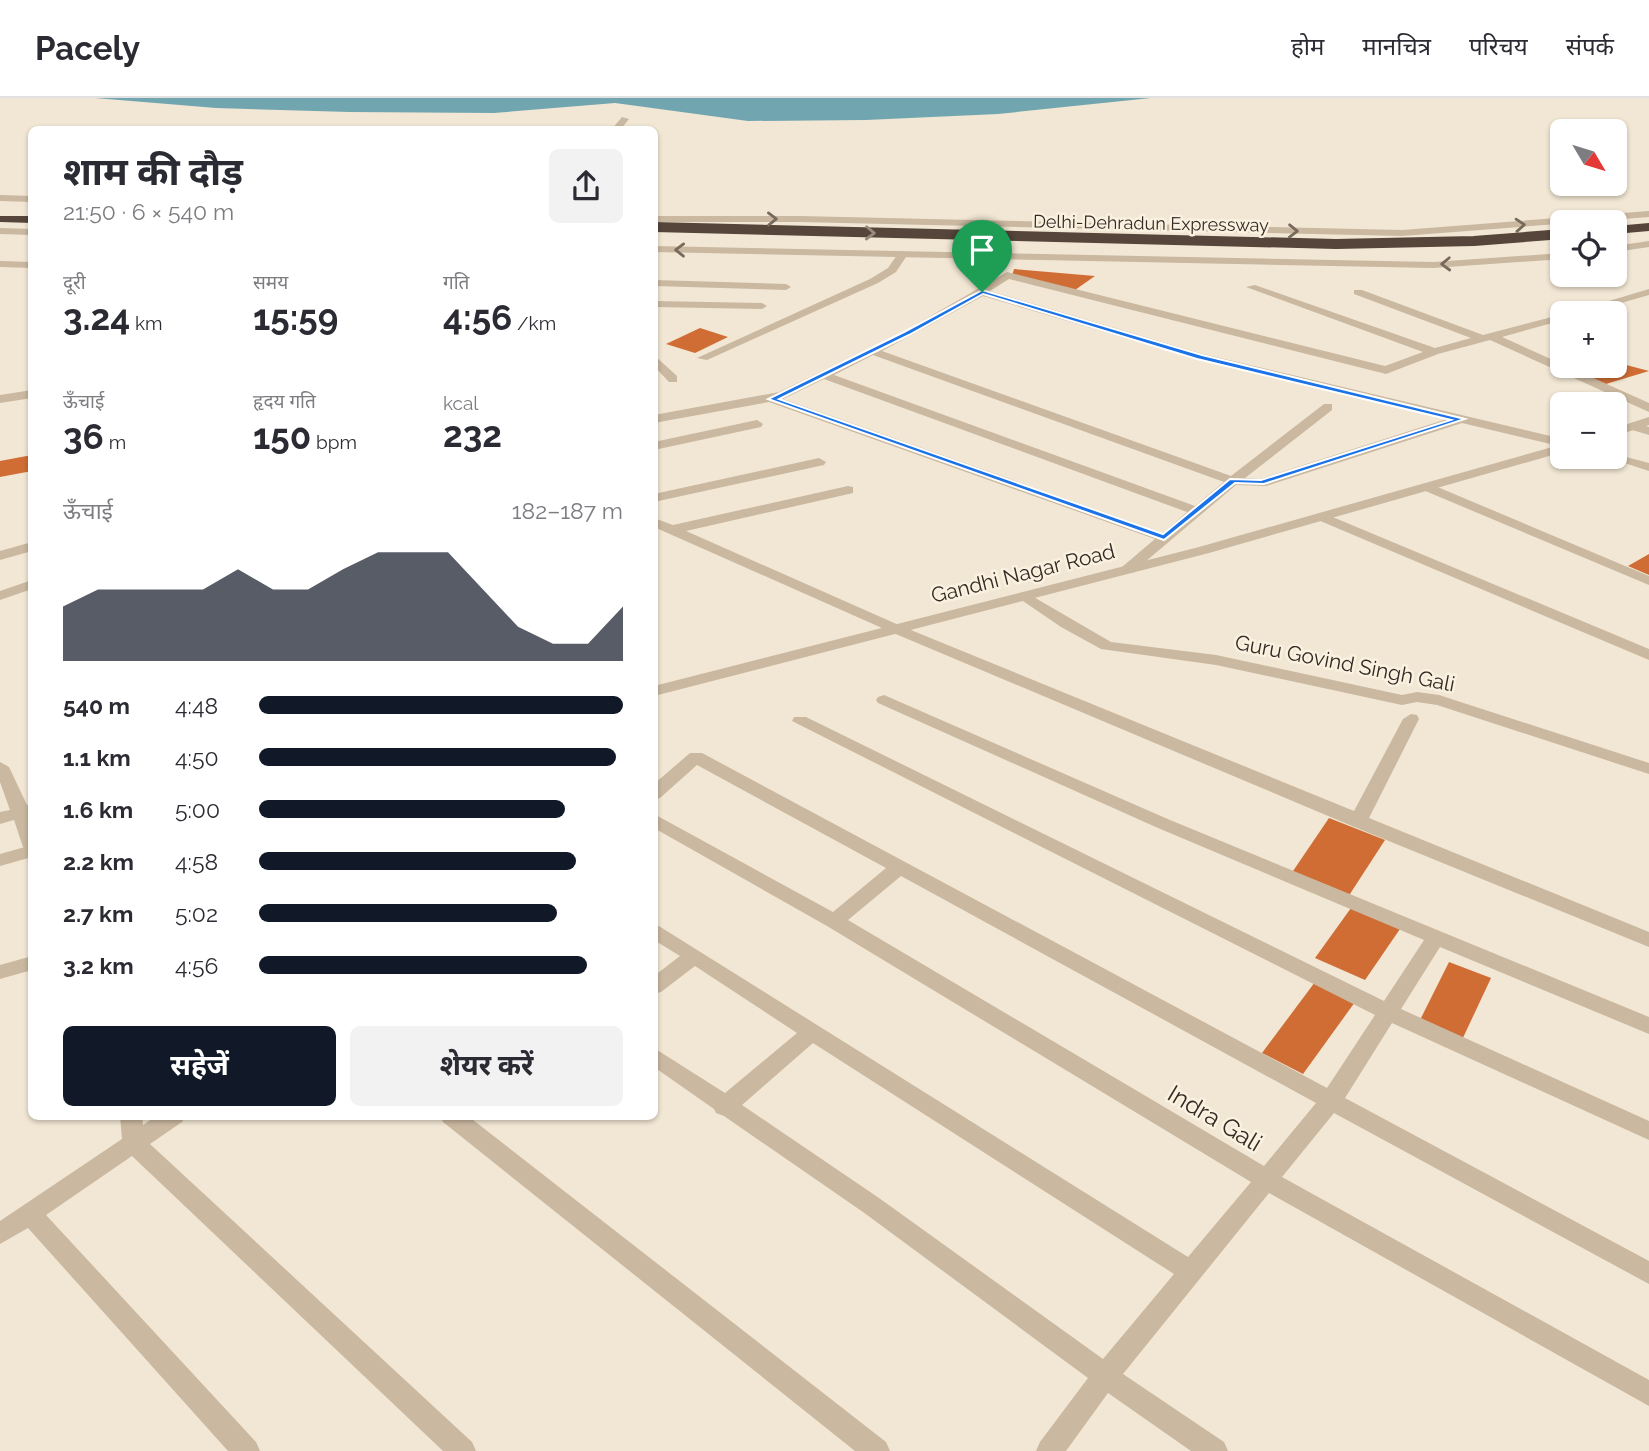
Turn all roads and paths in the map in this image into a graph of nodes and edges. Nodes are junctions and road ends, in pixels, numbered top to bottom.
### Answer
1 (625, 119) dead end
2 (619, 126) edge
3 (0, 198) edge
4 (28, 199) edge
5 (0, 208) edge
6 (28, 209) edge
7 (1649, 214) edge
8 (0, 219) edge
9 (658, 219) edge
10 (799, 219) junction
11 (28, 220) edge
12 (658, 227) edge
13 (1649, 227) edge
14 (1627, 229) edge
15 (0, 231) edge
16 (28, 232) edge
17 (1550, 235) edge
18 (658, 238) edge
19 (1649, 242) edge
20 (1627, 243) edge
21 (1627, 247) edge
22 (1550, 248) edge
23 (658, 249) edge
24 (789, 252) junction
25 (903, 254) junction
26 (1550, 257) edge
27 (0, 264) edge
28 (28, 265) edge
29 (658, 283) edge
30 (786, 287) dead end
31 (1251, 287) dead end
32 (982, 292) junction
33 (1358, 292) dead end
34 (1649, 292) edge
35 (1617, 301) edge
36 (658, 304) edge
37 (762, 306) dead end
38 (1550, 321) edge
39 (1488, 338) junction
40 (872, 351) junction
41 (1434, 352) junction
42 (704, 358) dead end
43 (658, 362) edge
44 (824, 375) junction
45 (673, 379) dead end
46 (28, 395) edge
47 (0, 399) edge
48 (772, 399) junction
49 (1328, 407) dead end
50 (1649, 408) edge
51 (658, 418) edge
52 (1461, 419) junction
53 (1649, 421) edge
54 (757, 424) dead end
55 (1633, 426) junction
56 (1627, 428) edge
57 (1649, 431) edge
58 (1550, 443) edge
59 (658, 445) edge
60 (1550, 450) edge
61 (1627, 461) edge
62 (819, 462) dead end
63 (1649, 467) edge
64 (1233, 481) junction
65 (1428, 487) junction
66 (848, 490) dead end
67 (658, 497) edge
68 (1196, 511) junction
69 (1323, 517) junction
70 (658, 525) edge
71 (672, 530) junction
72 (1164, 538) junction
73 (28, 547) edge
74 (0, 556) edge
75 (1127, 570) junction
76 (1649, 581) edge
77 (28, 586) edge
78 (0, 596) edge
79 (1025, 596) junction
80 (896, 629) junction
81 (1649, 655) edge
82 (658, 688) edge
83 (884, 700) dead end
84 (1411, 719) dead end
85 (800, 720) dead end
86 (0, 767) edge
87 (1649, 769) edge
88 (658, 790) edge
89 (26, 811) edge
90 (0, 818) edge
91 (658, 822) edge
92 (1358, 822) junction
93 (28, 850) edge
94 (0, 859) edge
95 (901, 866) junction
96 (834, 921) junction
97 (658, 933) edge
98 (1436, 937) junction
99 (1649, 940) edge
100 (694, 956) junction
101 (28, 964) edge
102 (0, 972) edge
103 (658, 984) edge
104 (1389, 1013) junction
105 (1649, 1026) edge
106 (812, 1032) junction
107 (658, 1059) edge
108 (1331, 1101) junction
109 (724, 1107) junction
110 (131, 1120) edge
111 (168, 1120) edge
112 (456, 1120) edge
113 (1649, 1130) edge
114 (134, 1144) junction
115 (1267, 1180) junction
116 (30, 1214) junction
117 (0, 1234) edge
118 (1191, 1271) junction
119 (1649, 1273) edge
120 (1105, 1376) junction
121 (1649, 1395) edge
122 (246, 1451) edge
123 (462, 1451) edge
124 (876, 1451) edge
125 (1050, 1451) edge
126 (1214, 1451) edge

1 - 2 street
3 - 4 street
5 - 6 highway
10 -> 7 street
8 - 11 highway
9 -> 10 street
10 - 24 street
12 -> 17 highway, Delhi-Dehradun Expressway, bridge
13 - 14 highway
15 - 16 street
18 - 22 highway, Delhi-Dehradun Expressway
19 - 20 highway
19 - 21 street
24 -> 23 street
24 - 25 street
26 -> 25 street
25 - 42 street
27 - 28 street
29 - 30 street
31 - 41 street
32 - 40 street
32 - 41 street
32 - 52 street
33 - 39 street
34 - 35 street
36 - 37 street
38 - 39 street
39 - 41 street
39 - 50 street
40 - 44 street
40 - 64 street
43 - 45 street
44 - 48 street
44 - 68 street
46 - 47 street
48 - 51 street
48 - 72 street
49 - 64 street
52 - 58 street
52 - 64 street
53 - 55 street
54 - 59 street
55 - 56 street
55 - 57 street
60 - 65 street, Gandhi Nagar Road
61 - 63 street
62 - 67 street
64 - 68 street
65 - 69 street, Gandhi Nagar Road
65 - 76 street
66 - 71 street
68 - 72 street
69 - 75 street, Gandhi Nagar Road
69 - 81 street
70 - 71 street
71 - 80 street
72 - 75 street
73 - 74 street
75 - 79 street, Gandhi Nagar Road
77 - 78 street
79 - 80 street, Gandhi Nagar Road
79 - 87 street, Guru Govind Singh Gali
80 - 82 street, Gandhi Nagar Road
80 - 92 street
83 - 98 street
84 - 92 street
85 - 104 street
86 - 89 street
88 - 95 street
89 - 90 street
91 - 96 street, Indra Gali
92 - 99 street
93 - 94 street
95 - 96 street
95 - 108 street
96 - 115 street, Indra Gali
97 - 100 street
98 - 104 street
98 - 105 street
100 - 103 street
100 - 106 street
101 - 102 street
104 - 108 street
104 - 113 street
106 - 109 street
106 - 118 street
107 - 109 street
108 - 115 street
108 - 119 street
109 - 120 street
110 - 114 street
111 - 114 street
112 - 124 street
114 - 116 street
114 - 123 street
115 - 118 street
115 - 121 street, Indra Gali
116 - 117 street
116 - 122 street
118 - 120 street
120 - 125 street
120 - 126 street

